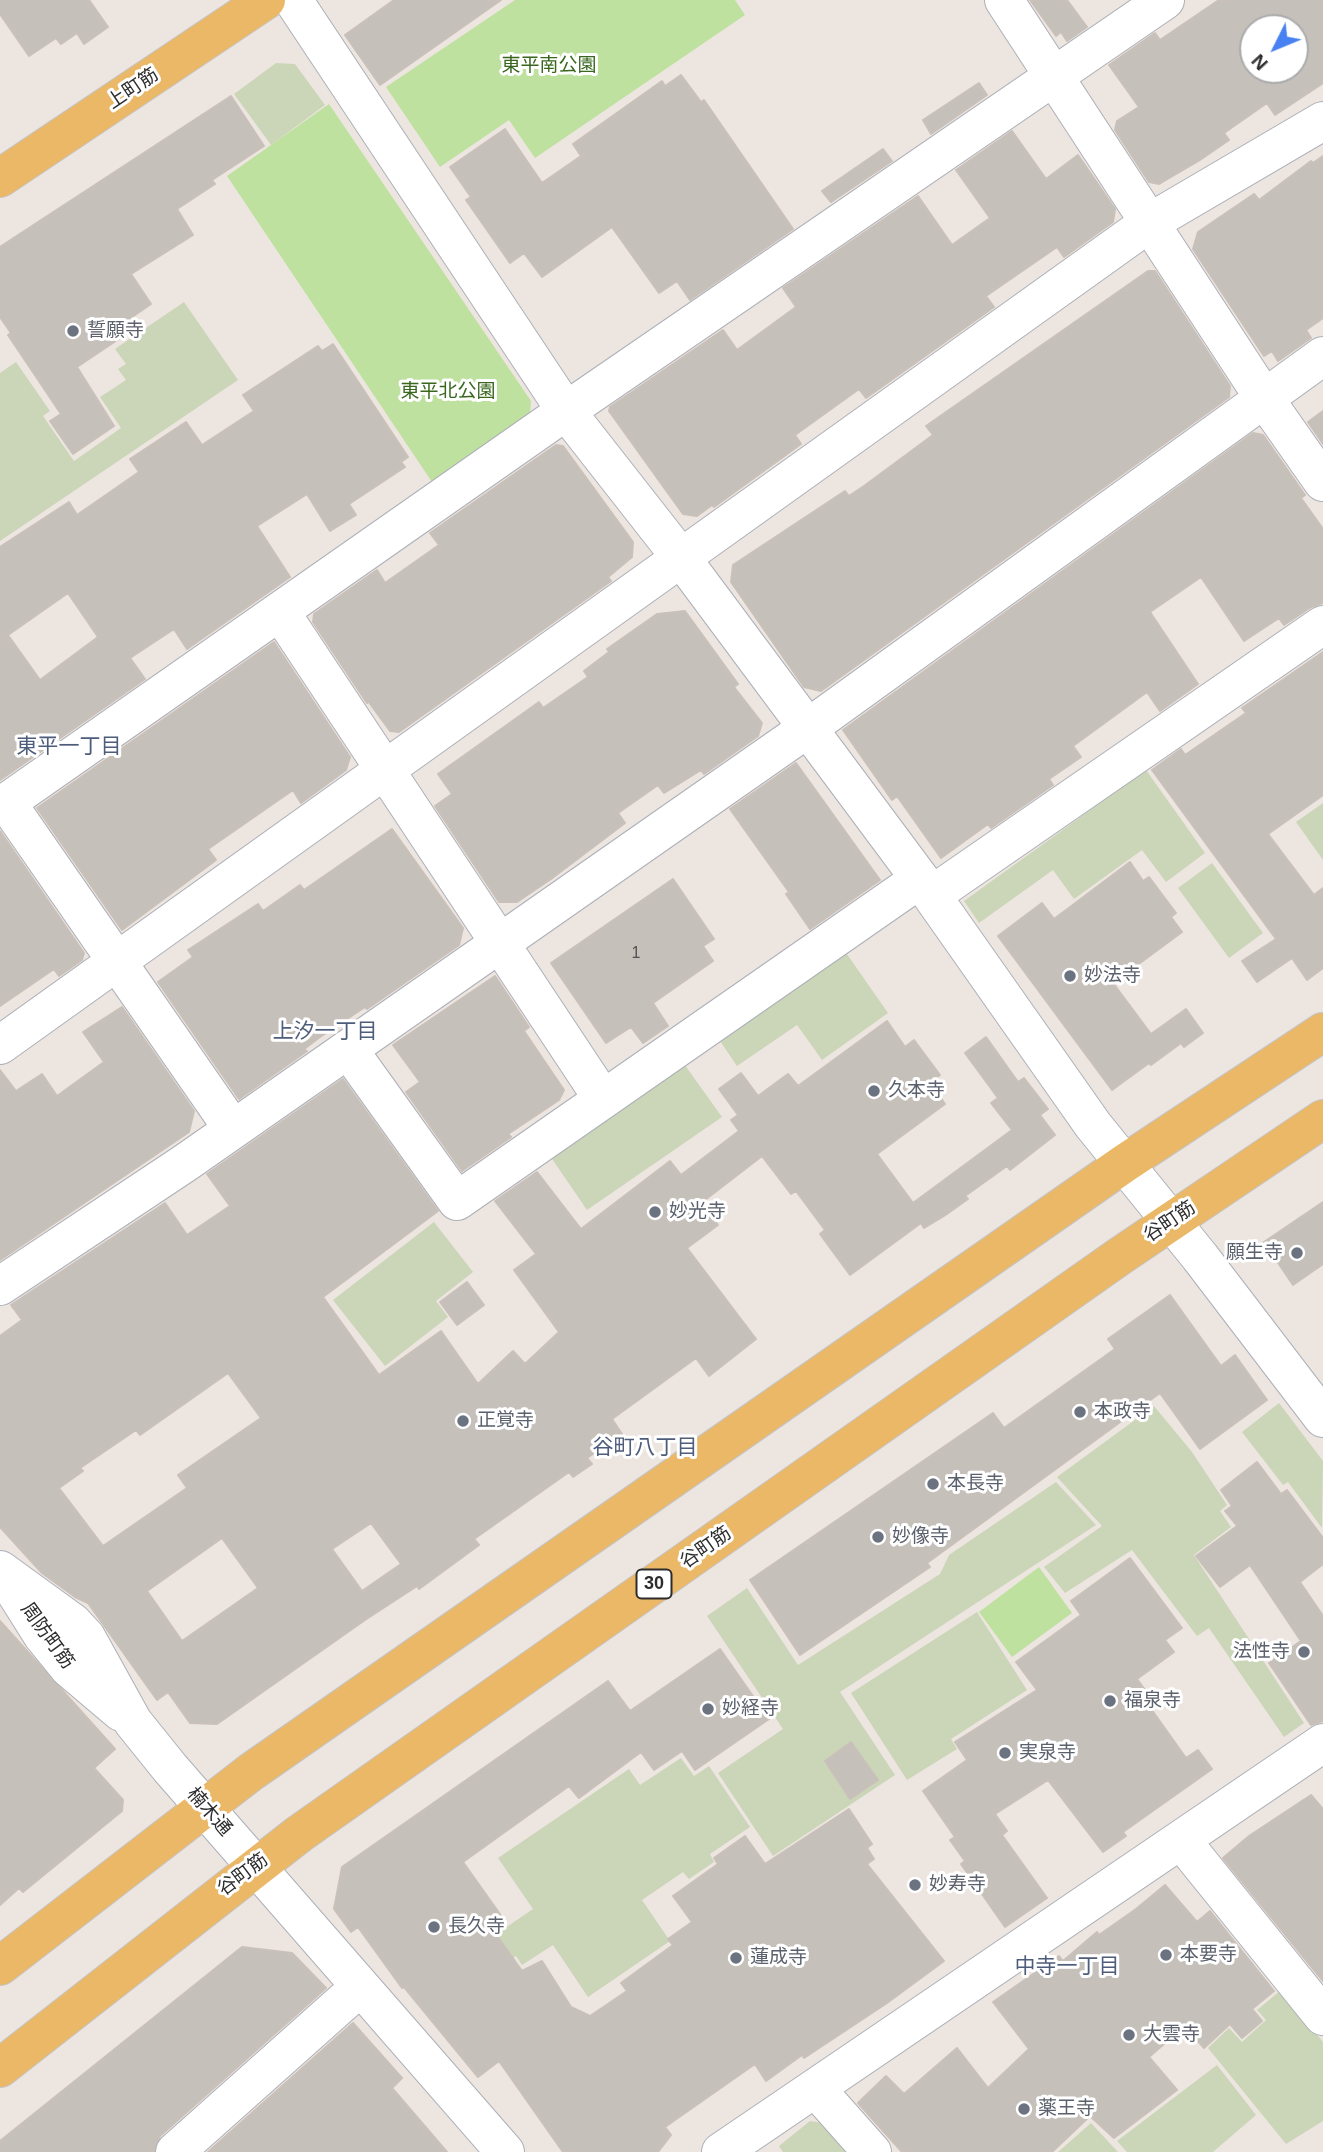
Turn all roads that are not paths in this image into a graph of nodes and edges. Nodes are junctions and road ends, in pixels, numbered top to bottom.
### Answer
1 (266, 0) edge
2 (293, 0) edge
3 (1004, 0) edge
4 (1166, 0) edge
5 (1053, 75) junction
6 (1323, 121) edge
7 (0, 178) edge
8 (1149, 222) junction
9 (1323, 356) edge
10 (1264, 398) junction
11 (566, 411) junction
12 (1323, 482) edge
13 (682, 559) junction
14 (281, 613) junction
15 (1323, 625) edge
16 (808, 728) junction
17 (384, 771) junction
18 (3, 805) edge
19 (926, 887) junction
20 (498, 944) junction
21 (116, 963) junction
22 (1323, 1032) edge
23 (0, 1045) edge
24 (348, 1049) junction
25 (603, 1099) junction
26 (1323, 1119) edge
27 (233, 1129) junction
28 (1125, 1163) junction
29 (1171, 1221) junction
30 (0, 1286) edge
31 (1323, 1418) edge
32 (0, 1570) edge
33 (1323, 1743) edge
34 (203, 1806) junction
35 (1181, 1840) junction
36 (256, 1865) junction
37 (0, 1966) edge
38 (360, 1987) junction
39 (1323, 2016) edge
40 (0, 2068) edge
41 (816, 2090) junction
42 (175, 2152) edge
43 (505, 2152) edge
44 (720, 2152) edge
45 (872, 2152) edge

1 - 7 main road, 上町筋
2 - 11 street
3 - 5 street
4 - 5 street
5 - 8 street
5 - 11 street
6 - 8 street
8 - 10 street
8 - 13 street
9 - 10 street
10 - 12 street
10 - 16 street
11 - 13 street
11 - 14 street
13 - 16 street
13 - 17 street
14 - 17 street
14 - 18 street
15 - 19 street
16 - 19 street
16 - 20 street
17 - 20 street
17 - 21 street
18 - 21 street
19 - 25 street
19 - 28 street
20 - 24 street
20 - 25 street
21 - 23 street
21 - 27 street
22 - 28 main road
24 - 25 street
24 - 27 street
26 - 29 main road, 谷町筋 / 30
27 - 30 street
28 - 29 street
28 - 34 main road
29 - 31 street
29 - 36 main road, 谷町筋 / 30
32 - 34 street, 楠木通
33 - 35 street
34 - 36 street, 楠木通
34 - 37 main road
35 - 39 street
35 - 41 street
36 - 38 street, 楠木通
36 - 40 main road, 谷町筋 / 30
38 - 42 street
38 - 43 street, 楠木通
41 - 44 street
41 - 45 street

